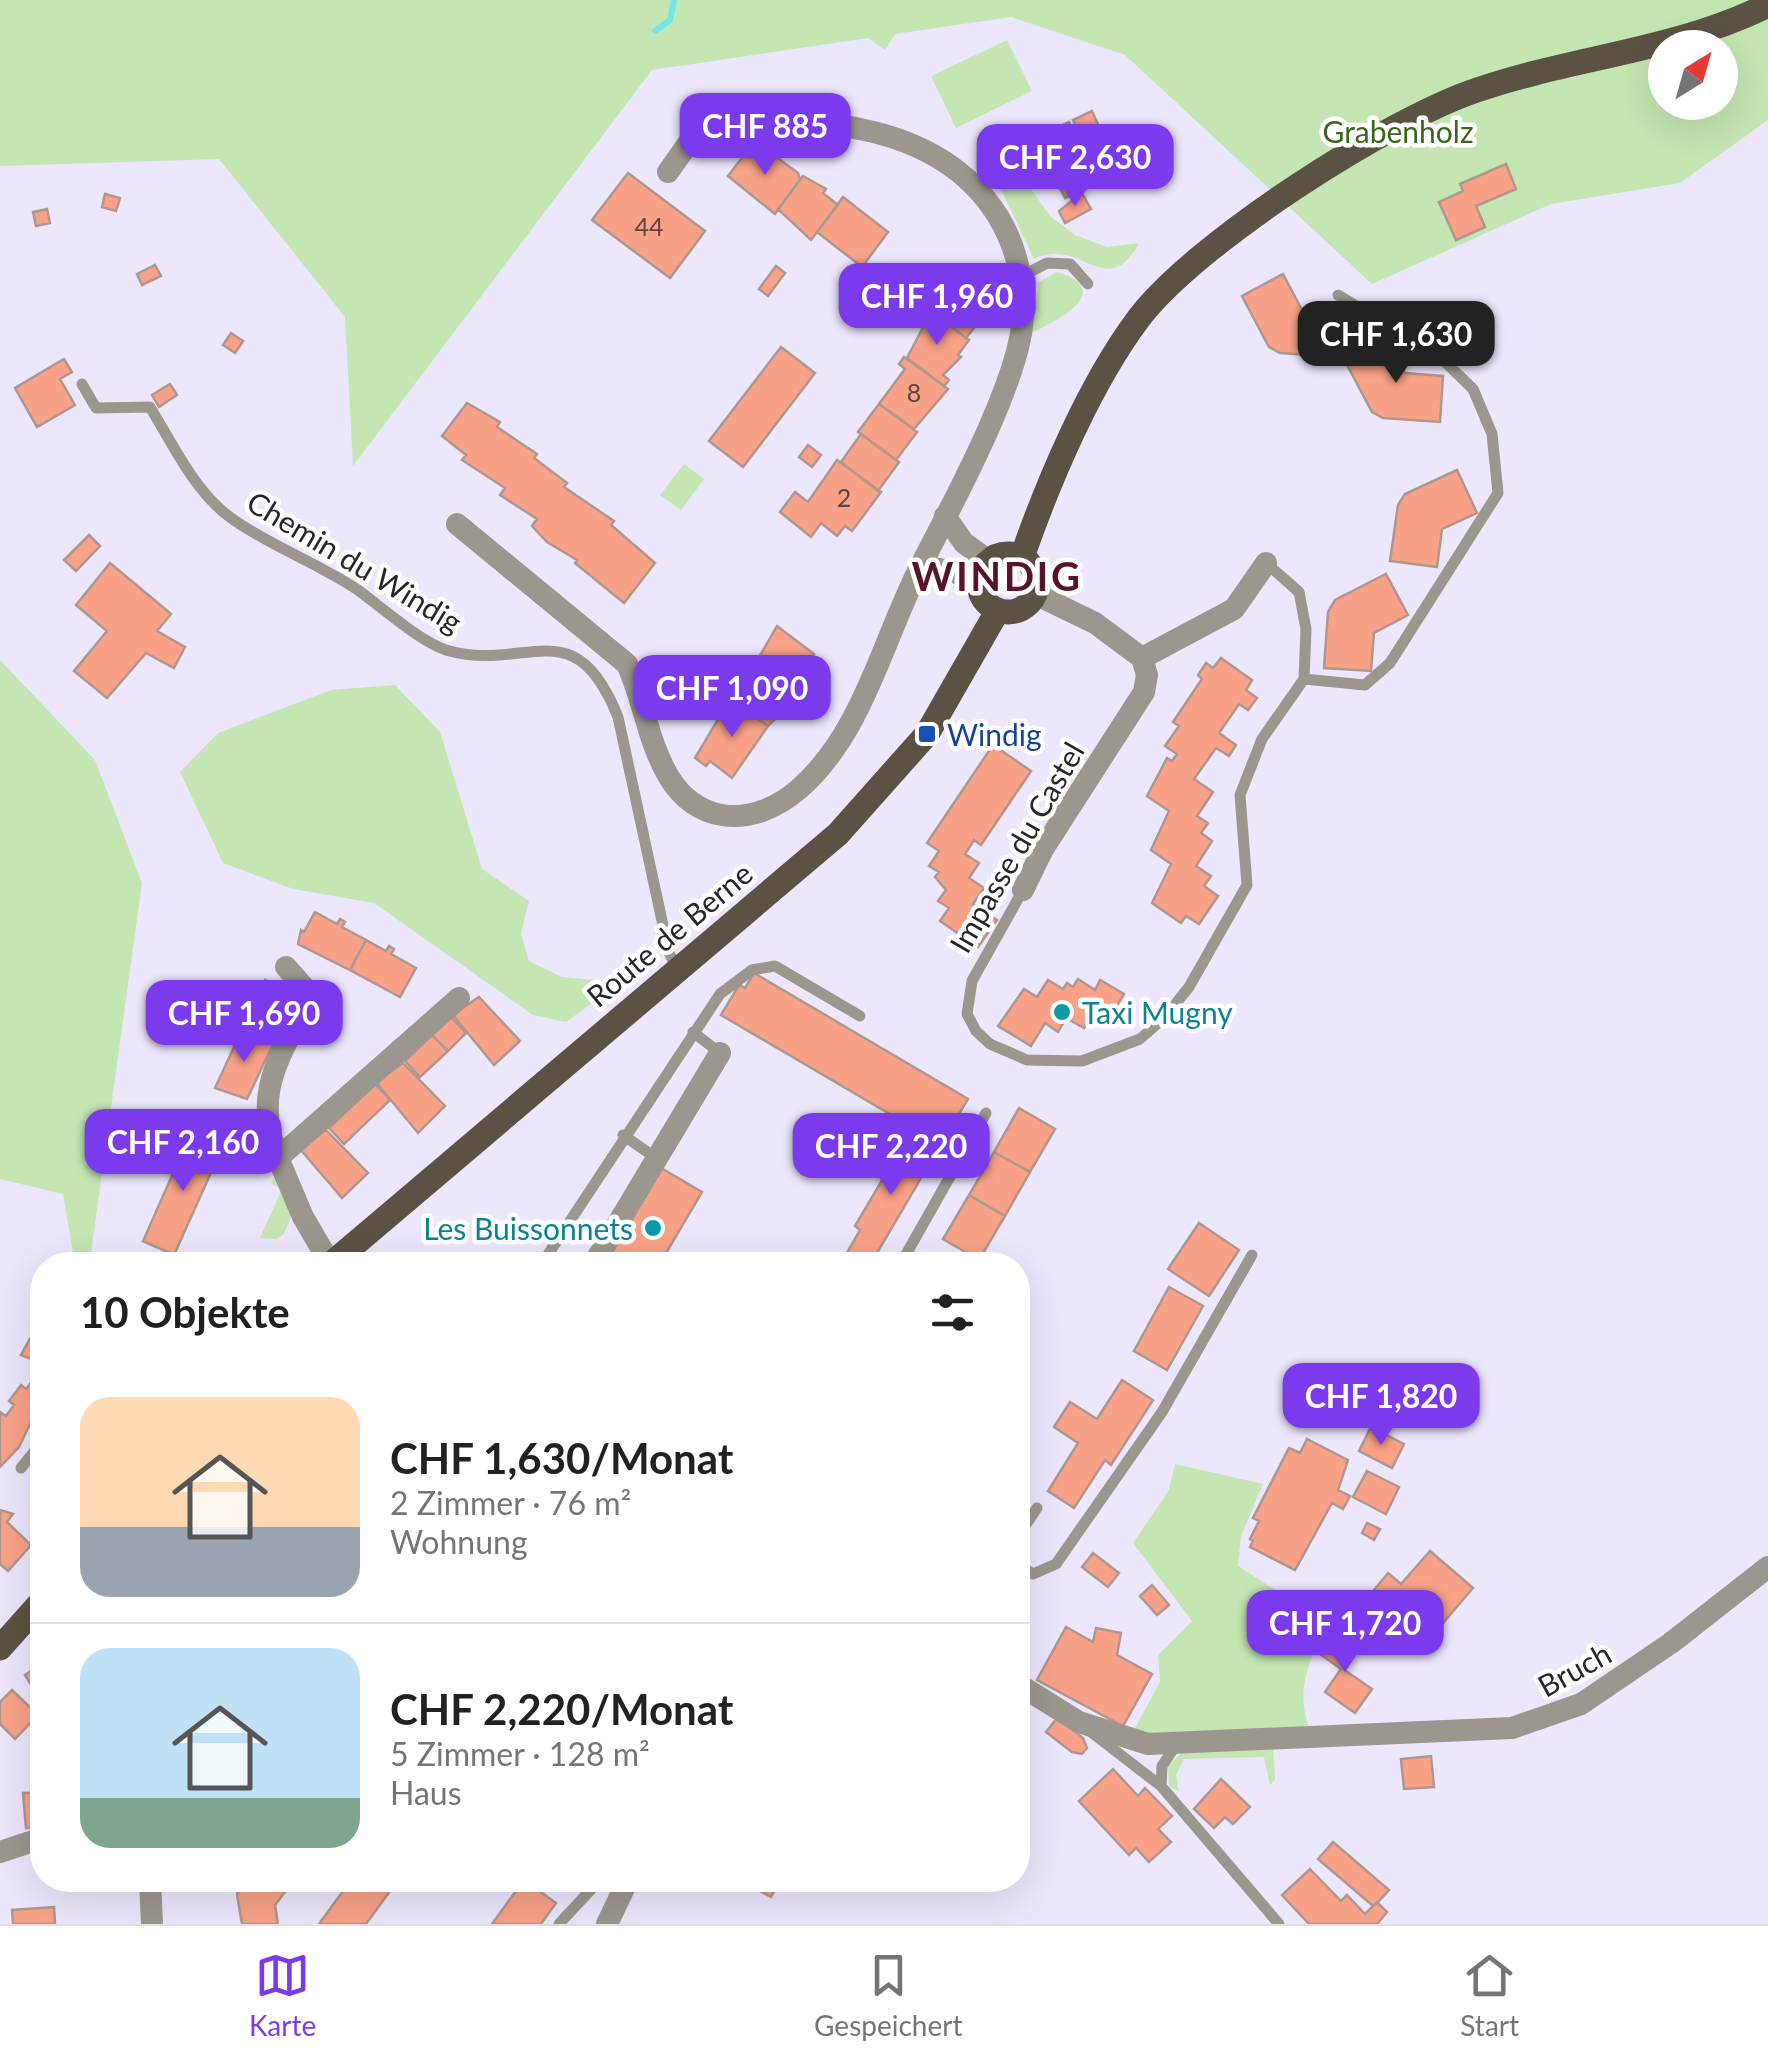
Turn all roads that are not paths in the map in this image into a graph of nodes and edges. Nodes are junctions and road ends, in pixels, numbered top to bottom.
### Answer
1 (1768, 5) edge
2 (668, 172) dead end
3 (1020, 277) junction
4 (1088, 284) dead end
5 (1338, 295) dead end
6 (82, 384) dead end
7 (945, 516) junction
8 (457, 524) dead end
9 (1022, 556) junction
10 (1266, 563) joint
11 (921, 566) junction
12 (984, 571) junction
13 (1036, 594) junction
14 (998, 610) junction
15 (1142, 658) junction
16 (1304, 680) junction
17 (1022, 890) joint
18 (286, 967) dead end
19 (677, 968) junction
20 (459, 998) dead end
21 (860, 1016) dead end
22 (693, 1032) junction
23 (720, 1054) joint
24 (986, 1113) dead end
25 (623, 1135) junction
26 (278, 1158) junction
27 (656, 1158) junction
28 (323, 1252) edge
29 (345, 1252) edge
30 (549, 1252) edge
31 (601, 1252) edge
32 (907, 1252) edge
33 (1252, 1255) dead end
34 (30, 1457) edge
35 (21, 1468) dead end
36 (1037, 1508) dead end
37 (1030, 1518) edge
38 (1768, 1567) edge
39 (1030, 1572) edge
40 (30, 1614) edge
41 (0, 1648) edge
42 (1030, 1691) edge
43 (1080, 1722) junction
44 (1176, 1745) junction
45 (1162, 1786) junction
46 (30, 1842) edge
47 (0, 1852) edge
48 (151, 1892) edge
49 (587, 1892) edge
50 (622, 1892) edge
51 (152, 1924) edge
52 (560, 1924) edge
53 (607, 1924) edge
54 (1279, 1924) edge

1 - 9 main road
2 - 3 street
3 - 4 lane
3 - 7 street
5 - 16 lane
6 - 19 lane, Chemin du Windig
7 - 11 street
7 - 12 street
8 - 11 street
9 - 12 main road
9 - 13 main road
10 - 15 street
10 - 16 lane
11 - 12 street
12 - 14 main road
13 - 14 main road
13 - 15 street
14 - 19 main road, Route de Berne
15 - 17 street, Impasse du Castel
16 - 17 lane, Impasse du Castel
18 - 26 street
19 - 29 main road, Route de Berne
20 - 26 street
21 - 22 lane
22 - 23 lane
22 - 25 lane
23 - 27 street
24 - 32 lane
25 - 27 lane
25 - 30 lane
26 - 28 street
27 - 31 street
33 - 39 lane
34 - 35 lane
36 - 37 lane
38 - 44 street, Bruch
40 - 41 main road
42 - 43 street, Bruch
43 - 44 street, Bruch
43 - 45 lane
44 - 45 lane
45 - 54 lane
46 - 47 street
48 - 51 street
49 - 52 lane
50 - 53 street

